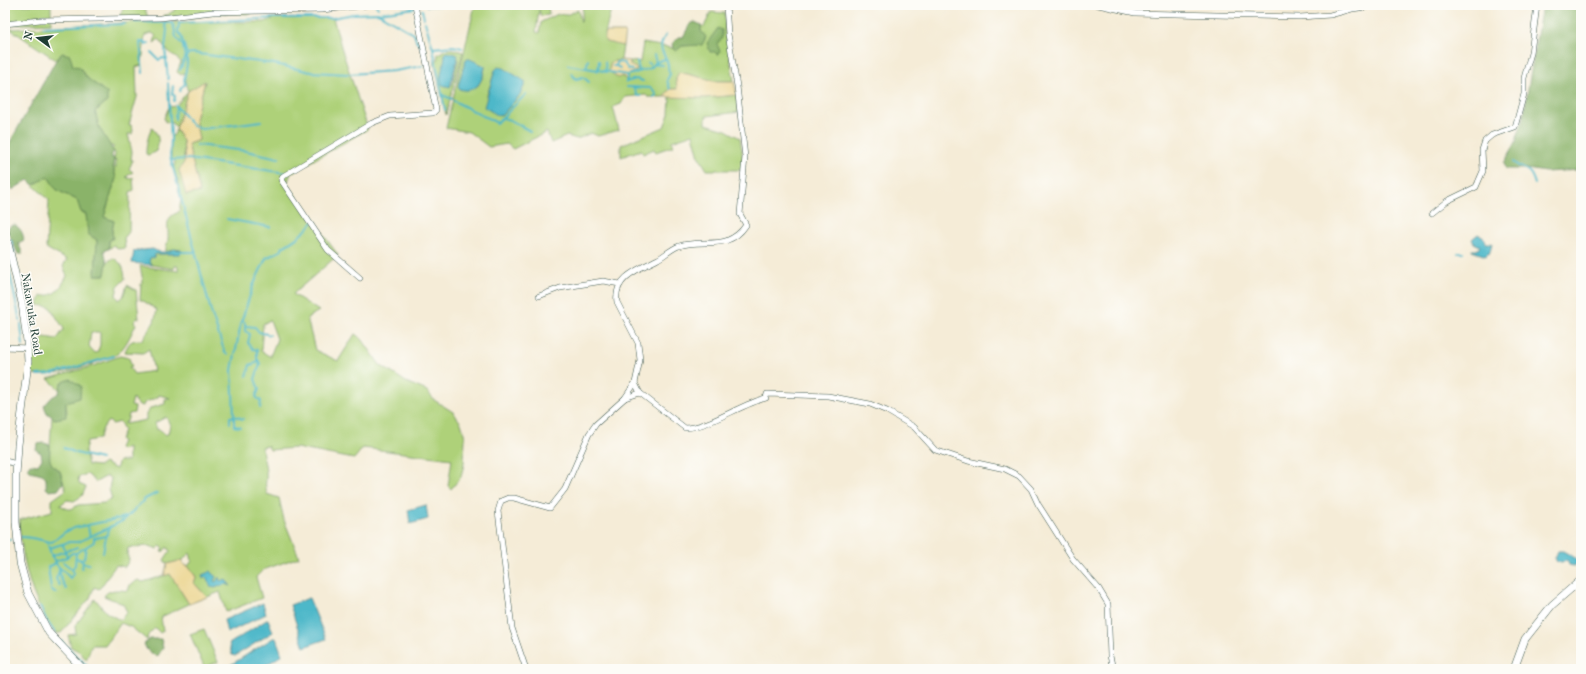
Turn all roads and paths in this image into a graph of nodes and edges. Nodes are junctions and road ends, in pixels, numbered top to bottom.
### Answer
1 (367, 5) edge
2 (415, 5) edge
3 (726, 5) edge
4 (1098, 5) edge
5 (1382, 5) edge
6 (1537, 5) edge
7 (5, 24) edge
8 (1432, 213) dead end
9 (5, 231) edge
10 (360, 278) dead end
11 (620, 284) junction
12 (539, 296) dead end
13 (5, 347) edge
14 (28, 348) junction
15 (635, 383) junction
16 (640, 393) junction
17 (625, 398) junction
18 (5, 461) edge
19 (17, 464) junction
20 (1581, 580) edge
21 (83, 669) edge
22 (526, 669) edge
23 (1113, 669) edge
24 (1514, 669) edge

1 - 7 street
2 - 10 street
3 - 11 street
4 - 5 street
6 - 8 street
9 - 14 main road, Nakawuka Road
11 - 12 street
11 - 15 street
13 - 14 street
14 - 19 main road, Nakawuka Road
15 - 16 street
15 - 17 street
16 - 17 street
16 - 23 street
17 - 22 street
18 - 19 street
19 - 21 main road, Nakawuka Road
20 - 24 main road

